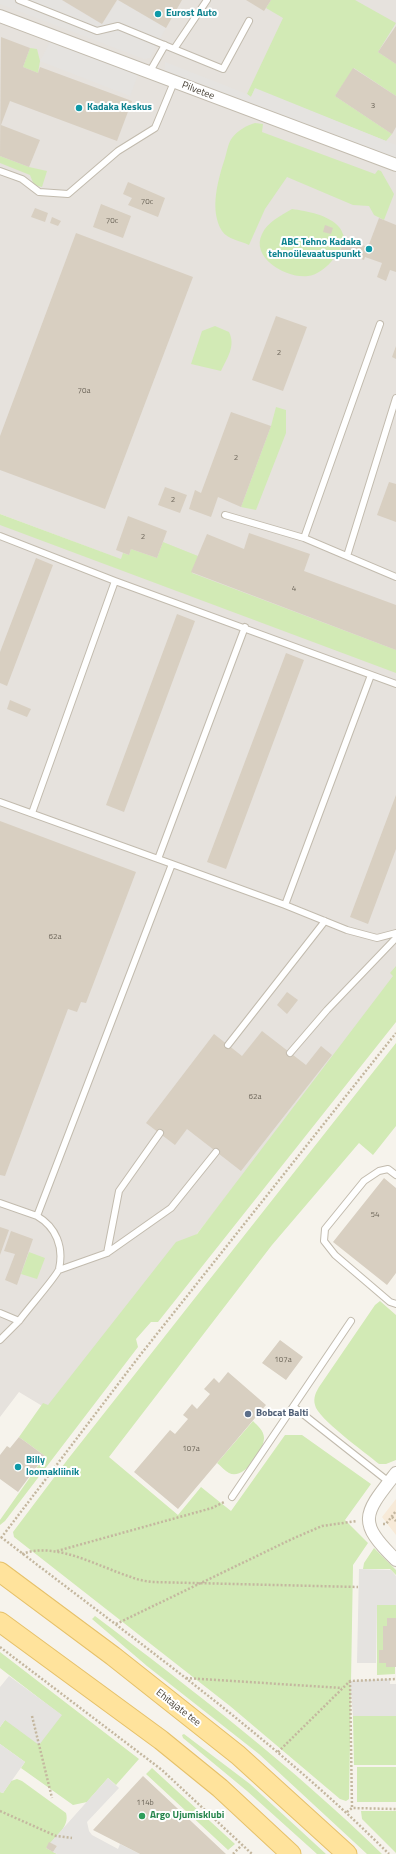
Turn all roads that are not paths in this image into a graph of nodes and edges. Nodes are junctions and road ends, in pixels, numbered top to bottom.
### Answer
1 (19, 0) edge
2 (207, 0) edge
3 (0, 16) edge
4 (249, 22) dead end
5 (165, 45) junction
6 (174, 49) junction
7 (149, 73) junction
8 (174, 82) junction
9 (396, 165) edge
10 (0, 171) edge
11 (380, 324) dead end
12 (396, 398) edge
13 (225, 515) dead end
14 (0, 536) edge
15 (304, 538) junction
16 (347, 556) junction
17 (396, 577) edge
18 (115, 581) junction
19 (245, 628) junction
20 (371, 675) junction
21 (396, 684) edge
22 (0, 802) edge
23 (32, 813) junction
24 (158, 859) junction
25 (172, 864) junction
26 (285, 905) junction
27 (325, 921) junction
28 (396, 933) edge
29 (396, 938) edge
30 (228, 1045) dead end
31 (290, 1053) dead end
32 (160, 1133) dead end
33 (216, 1152) dead end
34 (396, 1175) edge
35 (0, 1203) edge
36 (36, 1216) junction
37 (107, 1253) junction
38 (59, 1270) junction
39 (396, 1304) edge
40 (0, 1312) edge
41 (19, 1321) junction
42 (351, 1321) dead end
43 (0, 1340) edge
44 (294, 1407) junction
45 (393, 1477) edge
46 (232, 1497) road end
47 (396, 1560) edge
48 (2, 1576) edge
49 (0, 1622) edge
50 (291, 1854) edge
51 (347, 1854) edge

1 - 5 lane
2 - 6 lane
3 - 7 street, Pilvetee
4 - 6 lane
5 - 6 lane
5 - 7 lane
7 - 8 street, Pilvetee
8 - 9 street, Pilvetee
8 - 10 lane
11 - 15 lane
12 - 16 lane
13 - 15 lane
14 - 18 lane
15 - 16 lane
16 - 17 lane
18 - 19 lane
18 - 23 lane
19 - 20 lane
19 - 24 lane
20 - 21 lane
20 - 26 lane
22 - 23 lane
23 - 24 lane
24 - 25 lane
25 - 26 lane
25 - 36 lane
26 - 27 lane
27 - 28 lane
27 - 30 lane
29 - 31 lane
32 - 37 lane
33 - 37 lane
34 - 39 lane
35 - 36 lane
36 - 38 lane
37 - 38 lane
38 - 41 lane
40 - 41 lane
41 - 43 lane
42 - 44 lane
44 - 45 lane
44 - 46 lane
45 - 47 street
48 - 51 main road, Ehitajate tee
49 - 50 main road

